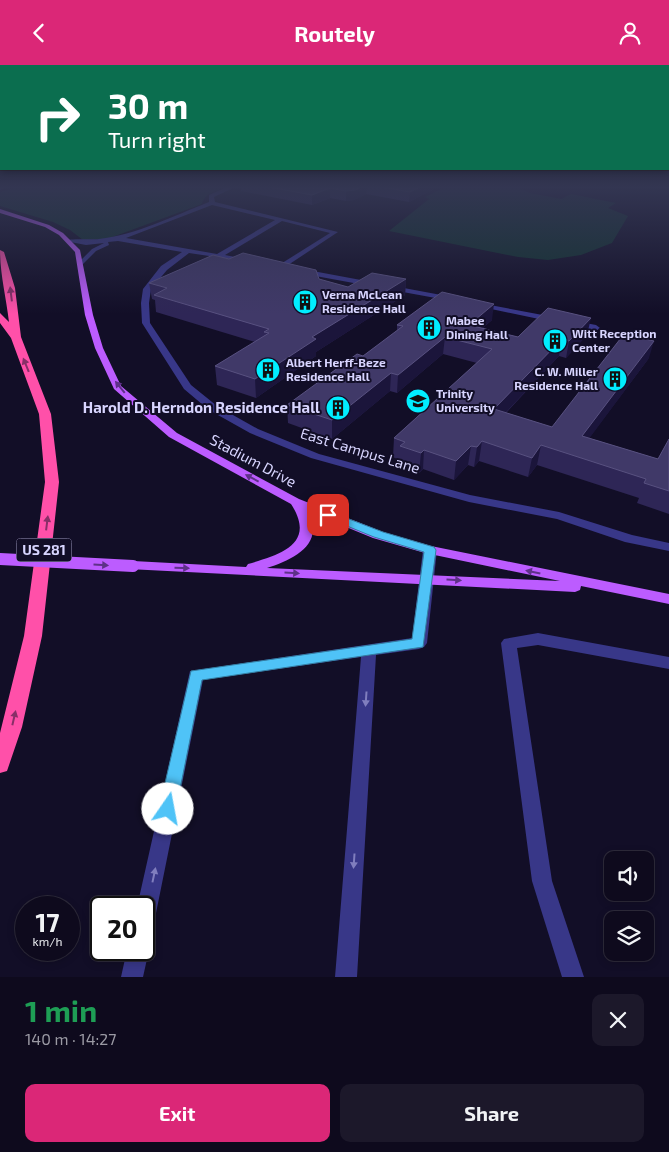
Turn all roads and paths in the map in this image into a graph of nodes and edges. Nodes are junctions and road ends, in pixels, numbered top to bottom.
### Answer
1 (51, 229) edge
2 (145, 229) edge
3 (265, 229) edge
4 (321, 229) edge
5 (118, 239) junction
6 (68, 241) junction
7 (188, 251) junction
8 (0, 252) edge
9 (218, 256) junction
10 (254, 263) edge
11 (81, 264) junction
12 (273, 266) edge
13 (282, 267) junction
14 (463, 301) edge
15 (473, 303) edge
16 (0, 316) edge
17 (596, 328) dead end
18 (16, 338) junction
19 (295, 502) junction
20 (669, 547) edge
21 (430, 550) junction
22 (0, 559) edge
23 (243, 570) junction
24 (425, 579) junction
25 (615, 589) junction
26 (669, 599) edge
27 (369, 650) junction
28 (669, 663) edge
29 (0, 764) edge
30 (150, 896) edge
31 (136, 961) edge
32 (132, 977) edge
33 (346, 977) edge
34 (573, 977) edge

1 - 6 main road, Stadium Drive
2 - 5 lane
3 - 9 lane
4 - 13 lane
5 - 6 lane
5 - 7 lane
5 - 11 lane
6 - 11 main road, Stadium Drive
7 - 9 lane
7 - 20 lane, East Campus Lane
18 -> 8 highway
9 - 10 lane
19 -> 11 main road, Stadium Drive
12 - 13 lane
13 - 14 lane
15 - 17 lane
16 - 18 highway, US 281
29 -> 18 highway, US 281
19 - 21 main road, Stadium Drive
19 - 23 main road
21 - 24 lane
25 -> 21 main road, Stadium Drive
22 -> 23 main road, Stadium Drive, bridge
23 -> 24 main road, Stadium Drive
24 -> 25 main road, Stadium Drive
24 - 27 lane
25 - 26 main road, Stadium Drive
30 -> 27 lane
27 -> 33 lane
28 - 34 lane
31 - 32 lane

